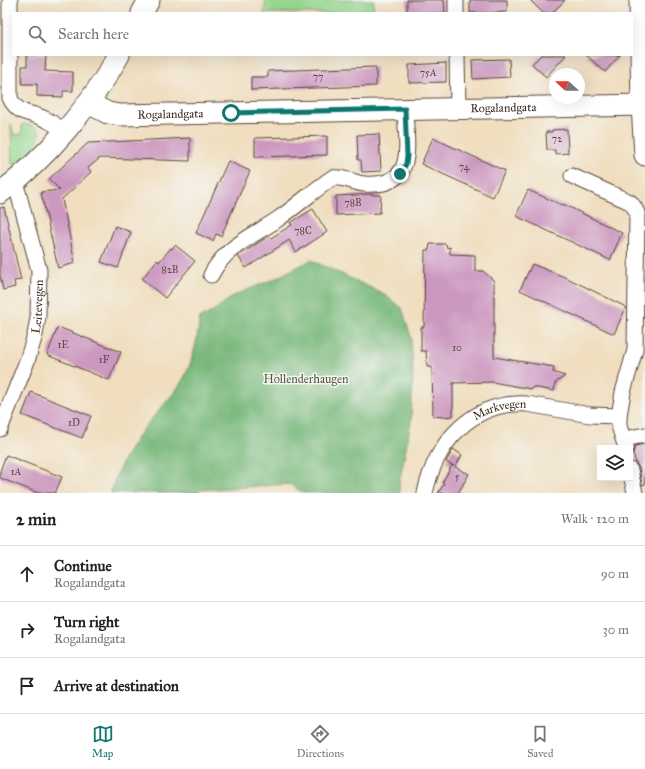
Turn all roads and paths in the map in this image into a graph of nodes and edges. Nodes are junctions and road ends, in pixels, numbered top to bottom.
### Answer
1 (10, 0) edge
2 (149, 0) edge
3 (456, 0) edge
4 (640, 0) edge
5 (143, 12) edge
6 (456, 12) edge
7 (5, 31) edge
8 (117, 56) edge
9 (457, 56) edge
10 (88, 103) junction
11 (644, 105) edge
12 (458, 108) junction
13 (405, 109) junction
14 (64, 131) junction
15 (645, 155) edge
16 (572, 176) dead end
17 (7, 187) edge
18 (211, 275) dead end
19 (619, 416) junction
20 (0, 429) edge
21 (645, 435) edge
22 (625, 444) edge
23 (632, 481) edge
24 (425, 493) edge
25 (635, 493) edge

1 - 7 street
2 - 5 street
3 - 6 street
4 - 11 street
7 - 14 street
8 - 10 street
9 - 12 street, Rogalandgata
10 - 13 street, Rogalandgata
10 - 14 street
11 - 12 street, Rogalandgata
11 - 15 street
12 - 13 street, Rogalandgata
13 - 18 street
14 - 17 street
16 - 19 street
17 - 20 street, Leitevegen
19 - 22 street
19 - 24 street, Markvegen
21 - 22 street
23 - 25 street

